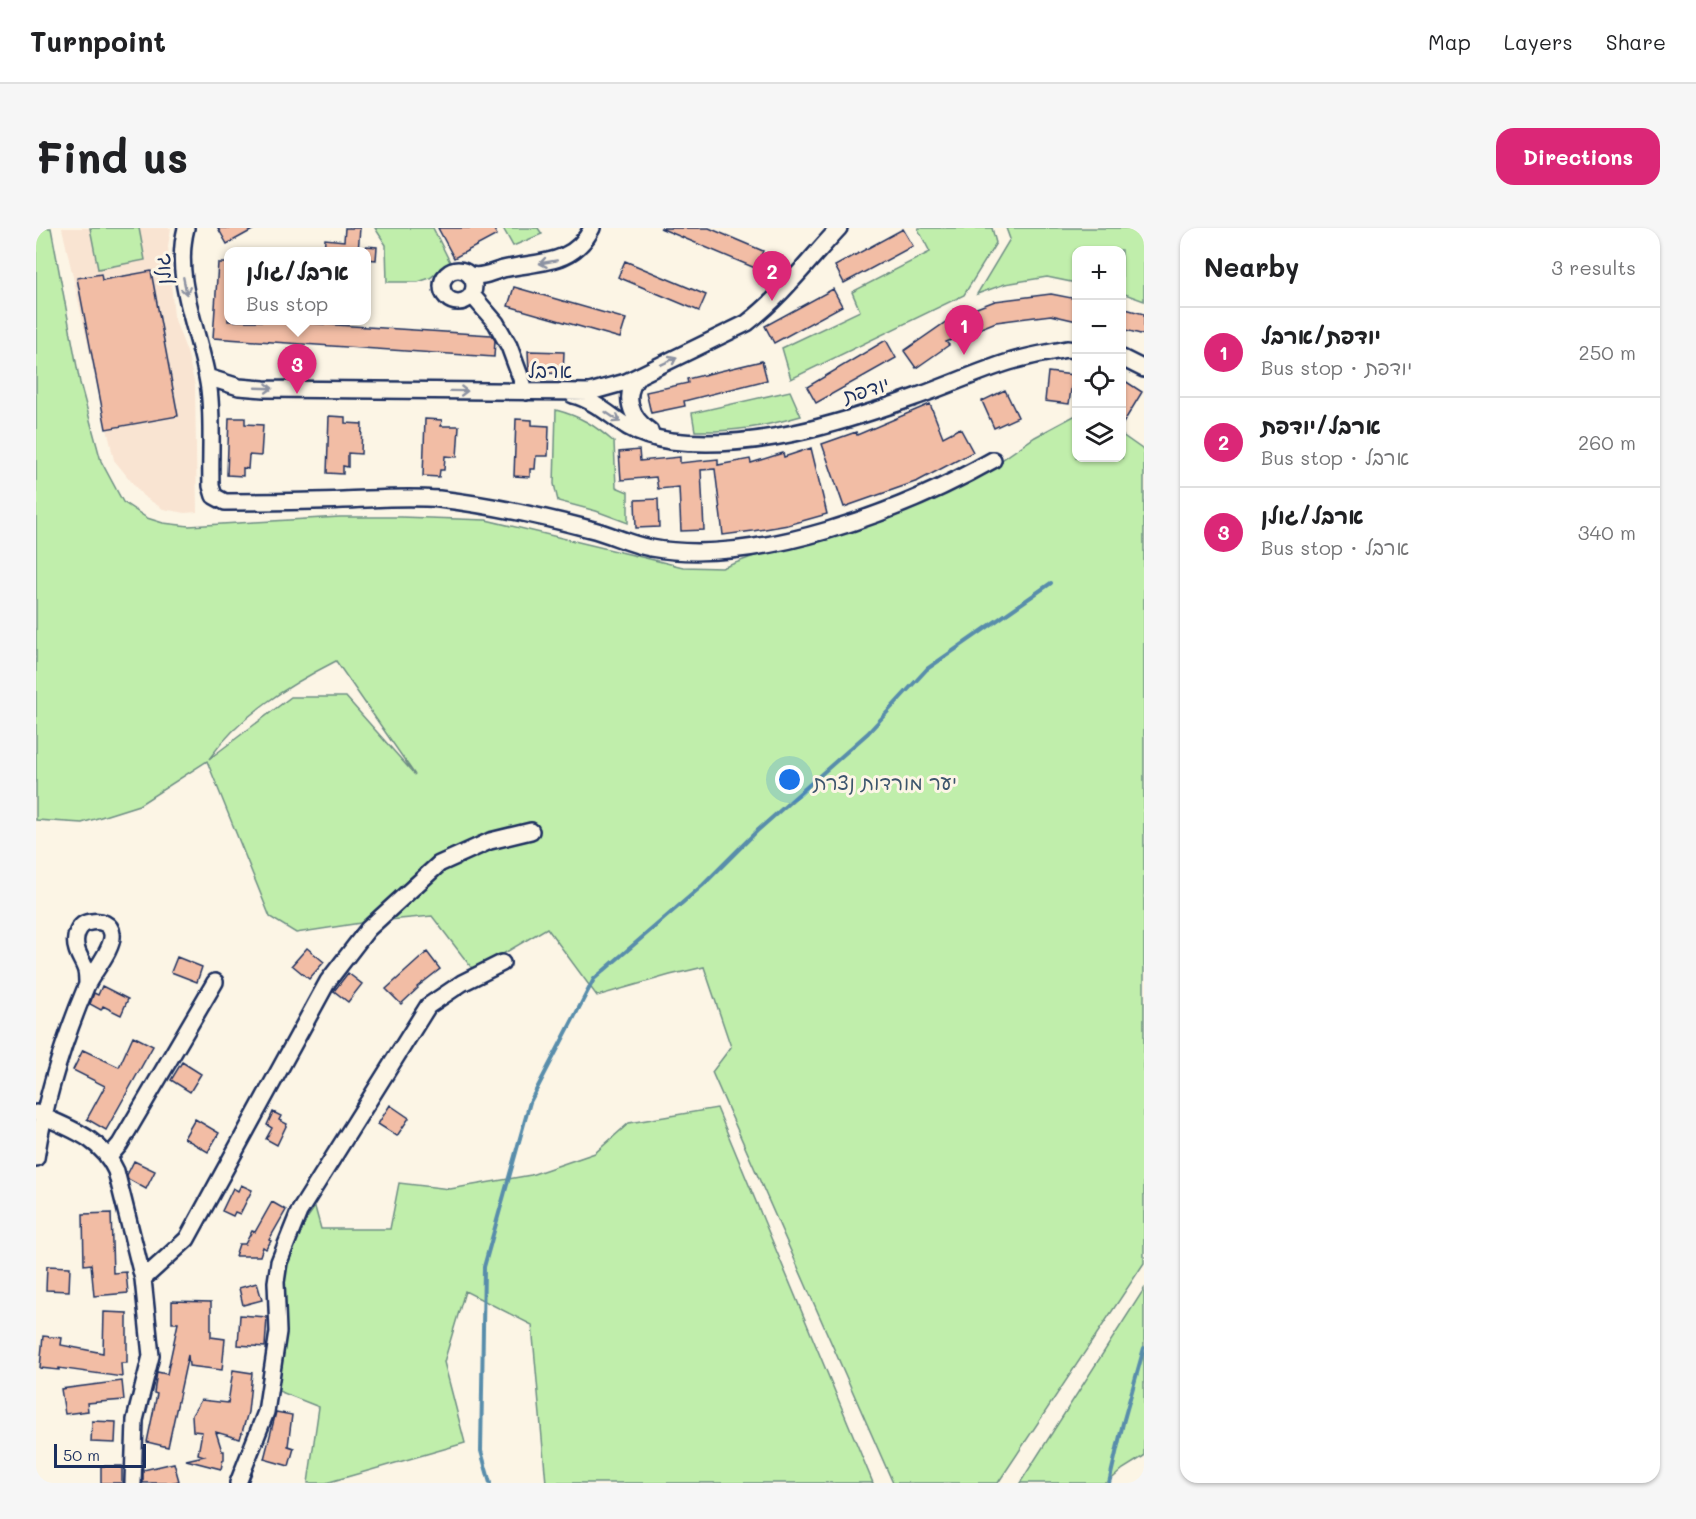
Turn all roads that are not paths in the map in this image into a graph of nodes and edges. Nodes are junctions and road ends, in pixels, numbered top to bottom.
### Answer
1 (186, 228) edge
2 (592, 228) edge
3 (839, 228) edge
4 (471, 275) junction
5 (472, 295) junction
6 (1072, 350) edge
7 (1126, 360) edge
8 (1144, 369) edge
9 (640, 375) junction
10 (207, 378) junction
11 (526, 392) junction
12 (565, 393) junction
13 (662, 439) junction
14 (993, 460) dead end
15 (531, 831) dead end
16 (502, 963) dead end
17 (215, 982) dead end
18 (87, 985) dead end
19 (39, 1114) edge
20 (109, 1156) junction
21 (36, 1158) edge
22 (143, 1280) junction
23 (133, 1483) edge
24 (238, 1483) edge

1 -> 10 street, גולן
2 -> 4 street
9 -> 3 street, ארבל
4 - 5 street
4 - 5 street
5 - 11 street
6 - 13 street, יודפת
7 - 8 street
9 - 12 street, ארבל
9 - 13 street
10 -> 11 street, ארבל
10 - 14 street, גולן
11 - 12 street, ארבל
12 -> 13 street, יודפת
15 - 22 street
16 - 24 street
17 - 20 street
18 - 19 street
19 - 20 street
19 - 21 street
20 - 22 street
22 - 23 street

